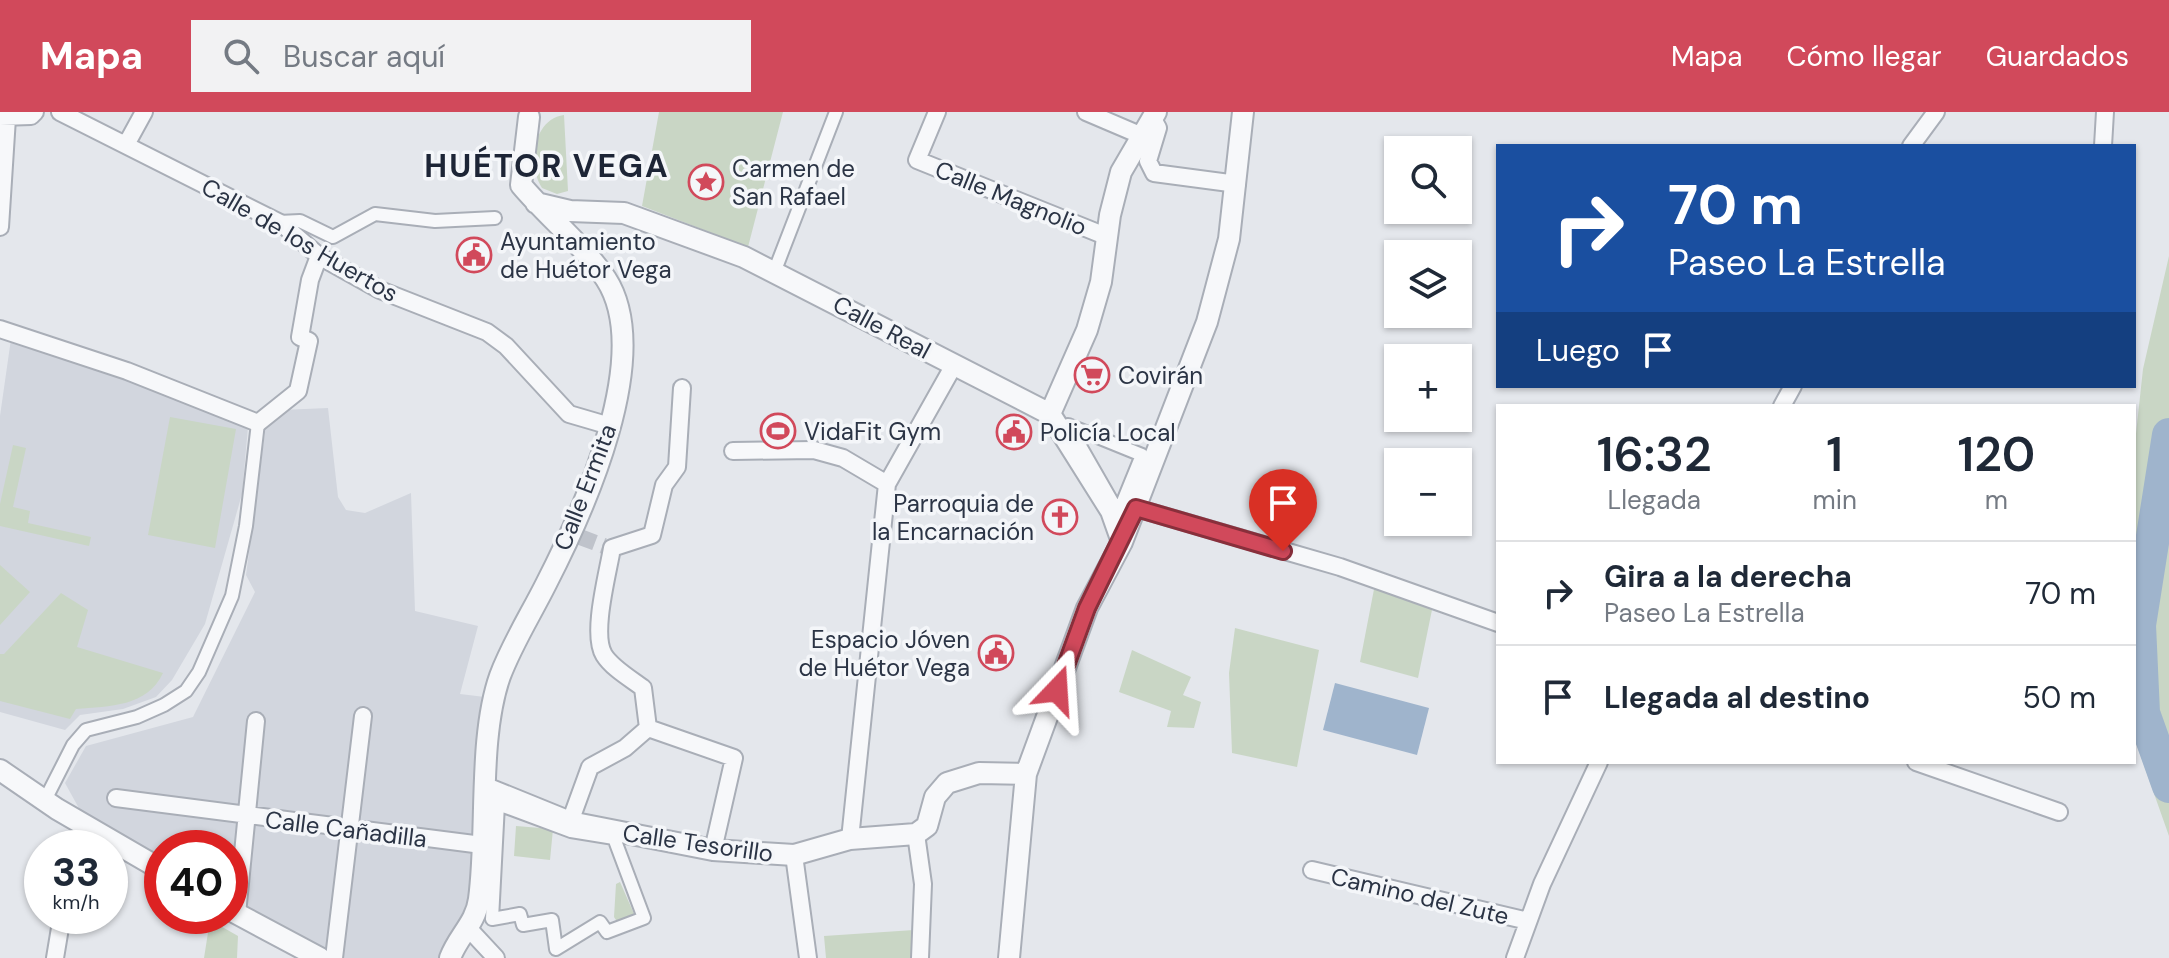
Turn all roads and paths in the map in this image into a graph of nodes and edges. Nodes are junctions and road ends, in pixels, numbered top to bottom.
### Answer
1 (35, 112) edge
2 (60, 112) edge
3 (144, 112) edge
4 (836, 112) edge
5 (937, 112) edge
6 (1086, 112) edge
7 (1243, 112) edge
8 (1936, 112) edge
9 (2105, 112) edge
10 (533, 114) edge
11 (4, 117) edge
12 (1150, 122) edge
13 (127, 143) junction
14 (1912, 144) edge
15 (2103, 144) edge
16 (1237, 184) junction
17 (536, 203) junction
18 (570, 211) junction
19 (495, 218) dead end
20 (279, 222) junction
21 (0, 227) edge
22 (562, 231) junction
23 (1108, 237) junction
24 (319, 256) junction
25 (775, 270) junction
26 (0, 329) edge
27 (954, 365) junction
28 (682, 388) dead end
29 (1050, 414) junction
30 (258, 423) junction
31 (610, 426) junction
32 (733, 451) dead end
33 (887, 484) junction
34 (1126, 507) junction
35 (1122, 542) junction
36 (1496, 622) edge
37 (363, 716) dead end
38 (256, 721) dead end
39 (648, 728) junction
40 (1598, 764) edge
41 (1922, 764) edge
42 (0, 770) edge
43 (1026, 774) junction
44 (492, 796) junction
45 (116, 798) dead end
46 (45, 800) junction
47 (2059, 812) dead end
48 (246, 817) junction
49 (570, 822) junction
50 (85, 825) junction
51 (83, 830) edge
52 (244, 830) edge
53 (349, 830) junction
54 (916, 834) junction
55 (850, 839) junction
56 (482, 845) junction
57 (713, 850) junction
58 (794, 855) junction
59 (144, 859) edge
60 (1312, 870) dead end
61 (248, 919) edge
62 (1528, 921) junction
63 (469, 929) junction
64 (59, 934) edge
65 (55, 958) edge
66 (320, 958) edge
67 (334, 958) edge
68 (450, 958) edge
69 (496, 958) edge
70 (808, 958) edge
71 (920, 958) edge
72 (1009, 958) edge
73 (1515, 958) edge

1 - 11 street
2 - 13 street, Calle de los Huertos
3 - 13 street
4 - 25 street
5 - 23 street, Calle Magnolio
6 - 12 street
7 - 16 street
8 - 14 street
9 - 15 street
10 - 17 street
11 - 21 street
12 - 16 street
12 - 23 street
13 - 20 street, Calle de los Huertos
16 - 34 street
17 - 18 street, Calle Real
17 - 22 street, Calle Ermita
18 - 22 street
18 - 25 street, Calle Real
19 - 20 street
20 - 24 street, Calle de los Huertos
22 - 31 street, Calle Ermita
23 - 29 street
24 - 30 street
24 - 31 street, Calle de los Huertos
25 - 27 street, Calle Real
26 - 30 street
27 - 29 street, Calle Real
27 - 33 street
28 - 39 street
29 - 35 street
30 - 46 street
31 - 44 street, Calle Ermita
32 - 33 street
33 - 55 street
34 - 34 street
34 - 35 street
34 - 36 street
35 - 43 street
37 - 53 street
38 - 48 street
39 - 49 street
39 - 57 street
40 - 62 street, Camino del Zute
41 - 47 street
42 - 46 street
43 - 54 street
43 - 72 street
44 - 44 street
44 - 49 street, Calle Tesorillo
44 - 56 street, Calle Ermita
45 - 48 street, Calle Cañadilla
46 - 50 street
48 - 52 street
48 - 53 street, Calle Cañadilla
49 - 57 street, Calle Tesorillo
50 - 51 street
50 - 59 street
53 - 56 street, Calle Cañadilla
53 - 67 street
54 - 55 street, Calle Tesorillo
54 - 71 street
55 - 58 street, Calle Tesorillo
56 - 63 street, Calle Ermita
57 - 58 street, Calle Tesorillo
58 - 70 street
60 - 62 street, Camino del Zute
61 - 66 street
62 - 73 street, Camino del Zute
63 - 68 street, Calle Ermita
63 - 69 street
64 - 65 street

